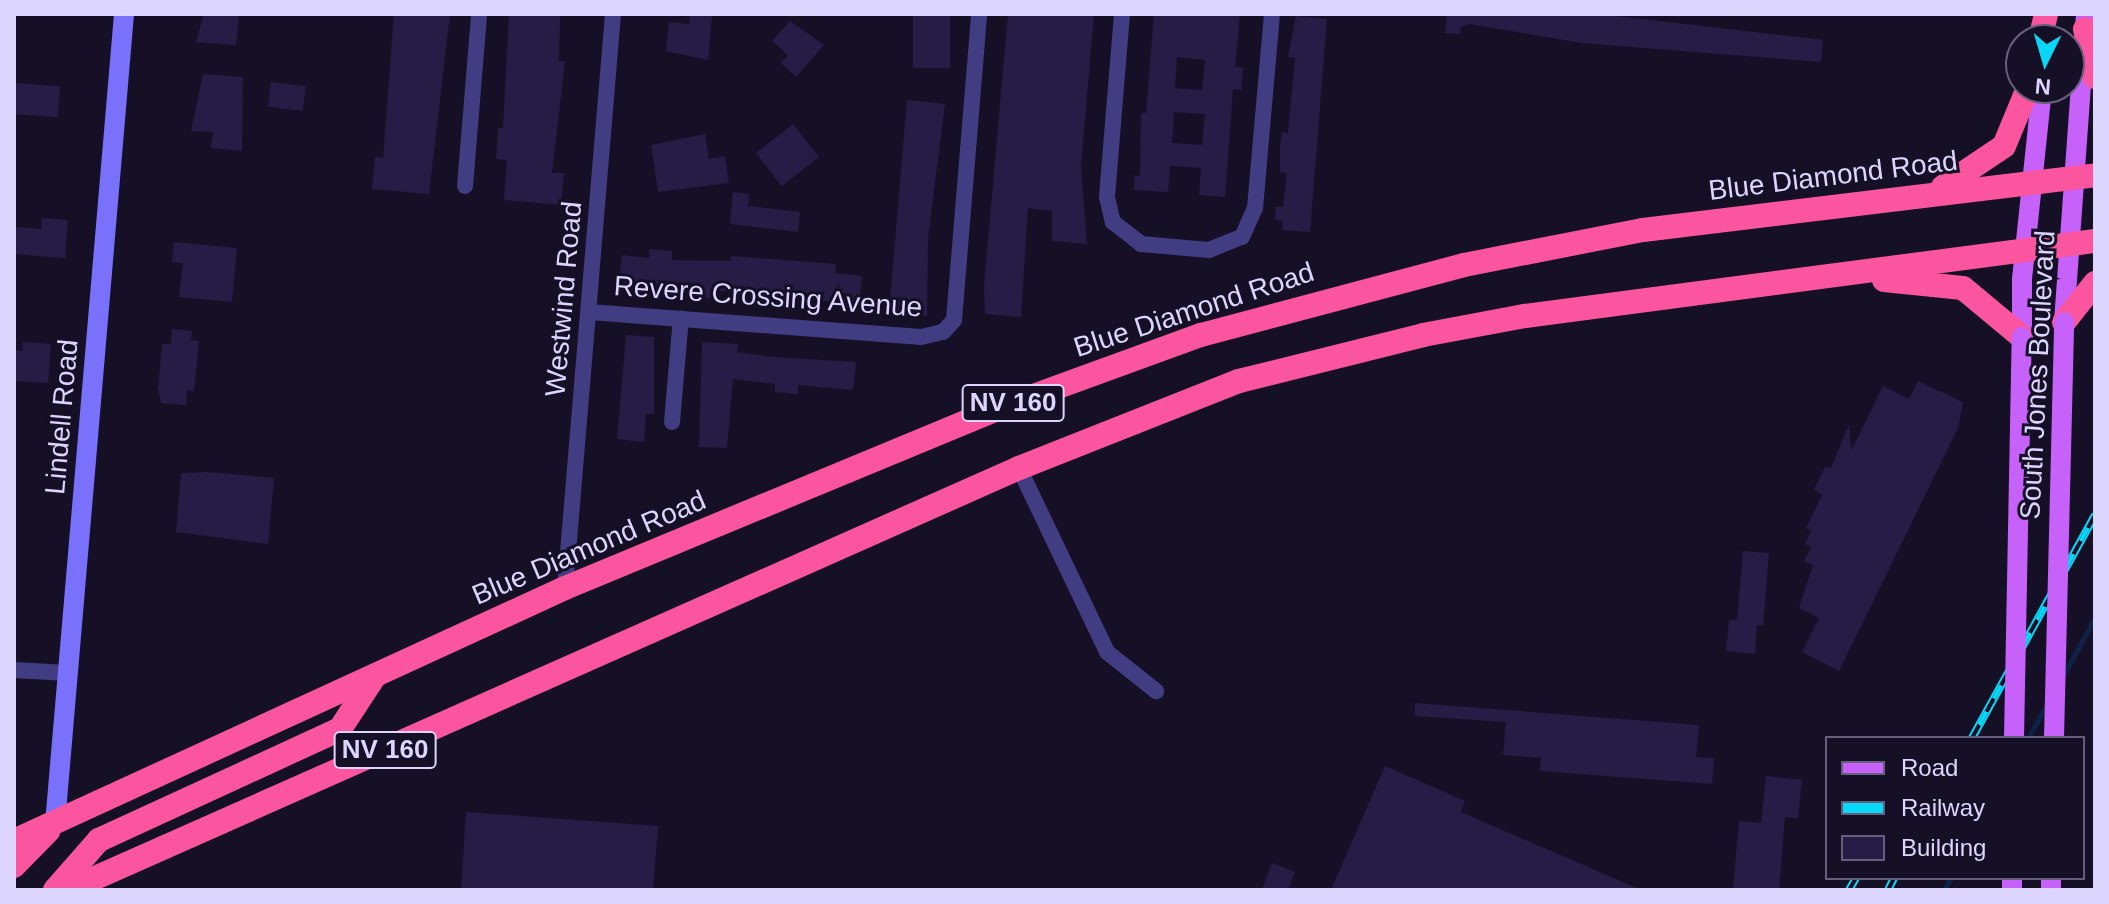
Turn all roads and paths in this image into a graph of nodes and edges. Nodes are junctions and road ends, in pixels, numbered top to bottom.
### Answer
1 (124, 14) edge
2 (479, 14) edge
3 (613, 14) edge
4 (979, 14) edge
5 (1122, 14) edge
6 (1272, 14) edge
7 (2085, 22) edge
8 (2095, 77) edge
9 (2021, 104) edge
10 (2046, 104) edge
11 (2064, 178) edge
12 (465, 186) dead end
13 (1931, 194) junction
14 (2083, 243) edge
15 (2024, 249) junction
16 (1793, 279) junction
17 (2095, 283) edge
18 (589, 312) junction
19 (681, 318) junction
20 (2064, 322) junction
21 (2022, 337) junction
22 (672, 422) dead end
23 (1019, 468) junction
24 (565, 588) junction
25 (14, 670) edge
26 (68, 673) junction
27 (374, 677) junction
28 (1156, 691) dead end
29 (2014, 736) edge
30 (2054, 736) edge
31 (55, 824) junction
32 (14, 841) edge
33 (14, 866) edge
34 (55, 890) edge
35 (68, 890) edge

1 - 26 street, Lindell Road
2 - 12 street
3 - 18 street, Westwind Road
4 - 19 street, Revere Crossing Avenue
5 - 6 street
7 - 8 highway
7 - 11 main road, South Jones Boulevard
9 - 13 highway
10 - 11 main road, South Jones Boulevard
11 - 13 highway, Blue Diamond Road / NV 160
11 - 14 main road, South Jones Boulevard
11 - 15 main road, South Jones Boulevard
13 - 24 highway, Blue Diamond Road / NV 160
14 - 15 highway, NV 160
14 - 20 main road, South Jones Boulevard
15 - 16 highway, NV 160
15 - 21 main road, South Jones Boulevard
16 - 21 highway
16 - 23 highway, NV 160
17 - 20 highway
18 - 19 street, Revere Crossing Avenue
18 - 24 street, Westwind Road
19 - 22 street
20 - 30 main road, South Jones Boulevard, bridge
21 - 29 main road, South Jones Boulevard, bridge
23 - 28 street
23 - 35 highway, NV 160
24 - 27 highway, Blue Diamond Road / NV 160
25 - 26 street
26 - 31 street, Lindell Road
27 - 31 highway, Blue Diamond Road / NV 160
27 - 34 highway
31 - 32 highway, Blue Diamond Road / NV 160
31 - 33 highway

